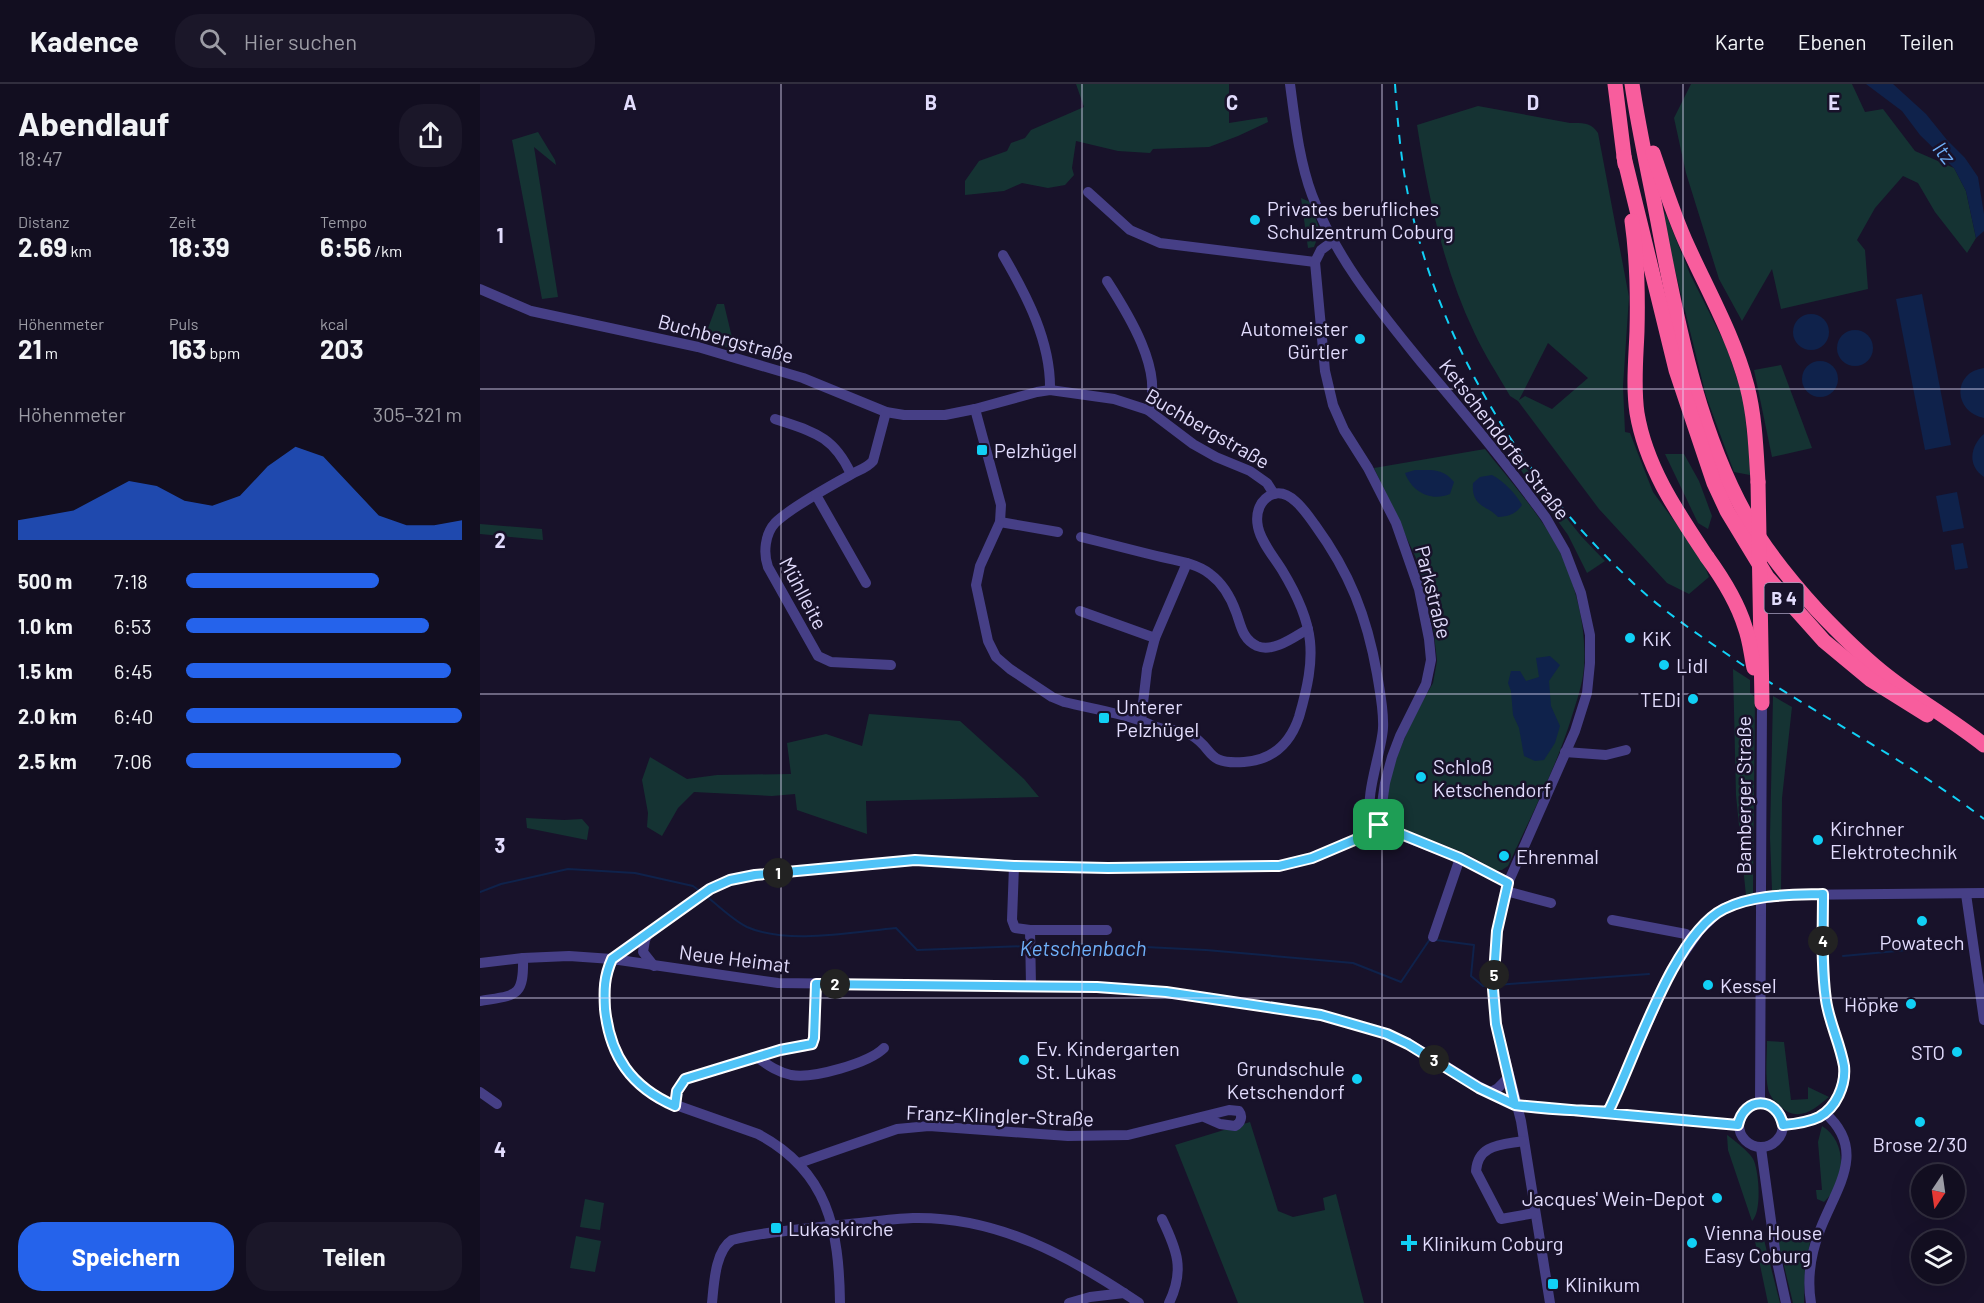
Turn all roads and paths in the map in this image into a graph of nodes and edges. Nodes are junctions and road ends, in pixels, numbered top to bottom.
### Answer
1 (1290, 84) edge
2 (1615, 84) edge
3 (1633, 91) edge
4 (1624, 156) junction
5 (1088, 192) dead end
6 (1333, 241) junction
7 (1003, 255) dead end
8 (1315, 262) junction
9 (1107, 281) dead end
10 (480, 289) edge
11 (1050, 390) junction
12 (975, 409) junction
13 (1148, 410) junction
14 (886, 412) junction
15 (775, 419) dead end
16 (851, 474) junction
17 (1274, 494) junction
18 (816, 495) junction
19 (1000, 522) junction
20 (1058, 532) dead end
21 (1081, 537) dead end
22 (1187, 563) junction
23 (866, 583) dead end
24 (1080, 611) dead end
25 (1308, 629) junction
26 (1155, 638) junction
27 (891, 665) dead end
28 (1762, 703) junction
29 (1140, 720) junction
30 (1984, 746) edge
31 (1626, 750) dead end
32 (1984, 751) edge
33 (1565, 752) junction
34 (1379, 825) junction
35 (1460, 858) junction
36 (1014, 866) junction
37 (1507, 887) junction
38 (1984, 893) edge
39 (1823, 894) junction
40 (1966, 894) junction
41 (1551, 903) dead end
42 (1612, 920) dead end
43 (1107, 930) dead end
44 (648, 934) junction
45 (1030, 934) junction
46 (1433, 937) dead end
47 (1692, 940) junction
48 (523, 958) junction
49 (612, 959) junction
50 (480, 963) edge
51 (655, 966) junction
52 (816, 984) junction
53 (1031, 986) junction
54 (480, 1001) edge
55 (1984, 1020) edge
56 (884, 1048) dead end
57 (758, 1058) junction
58 (1509, 1077) junction
59 (480, 1092) edge
60 (1489, 1093) junction
61 (1760, 1103) junction
62 (497, 1104) dead end
63 (1515, 1105) junction
64 (675, 1106) junction
65 (1608, 1112) junction
66 (1825, 1113) junction
67 (1204, 1117) dead end
68 (1738, 1125) junction
69 (1783, 1125) junction
70 (1523, 1141) junction
71 (1761, 1148) junction
72 (799, 1163) junction
73 (1534, 1213) junction
74 (1162, 1219) dead end
75 (833, 1226) junction
76 (1098, 1275) junction
77 (1124, 1293) junction
78 (1090, 1297) junction
79 (712, 1303) edge
80 (840, 1303) edge
81 (1069, 1303) edge
82 (1139, 1303) edge
83 (1169, 1303) edge
84 (1550, 1303) edge
85 (1786, 1303) edge
86 (1811, 1303) edge

1 - 6 street, Ketschendorfer Straße
2 - 4 highway, B 4
3 - 28 highway, bridge
3 - 30 highway, B 4
4 - 28 highway, bridge
4 - 32 highway, B 4
5 - 8 street
6 - 8 street
6 - 33 street, Ketschendorfer Straße
7 - 11 street
8 - 34 street, Parkstraße
9 - 13 street
10 - 14 street, Buchbergstraße
11 - 12 street, Buchbergstraße
11 - 13 street, Buchbergstraße
12 - 14 street, Buchbergstraße
12 - 19 street
13 - 17 street, Buchbergstraße
14 - 16 street, Mühlleite
15 - 16 street
16 - 18 street, Mühlleite
17 - 25 street
17 - 34 street, Buchbergstraße
18 - 23 street
18 - 27 street, Mühlleite
19 - 20 street
19 - 29 street
21 - 22 street
22 - 25 street
22 - 26 street
24 - 26 street
25 - 29 street
26 - 29 street
28 - 61 street, Bamberger Straße, bridge
31 - 33 street
33 - 37 street, Ketschendorfer Straße
34 - 35 street
34 - 36 street
35 - 37 street
35 - 46 street
36 - 44 street
36 - 45 street
37 - 41 street
37 - 58 street, Ketschendorfer Straße
38 - 40 street
39 - 40 street
39 - 47 street
39 - 66 street
40 - 55 street
42 - 47 street
43 - 45 street
44 - 49 street
44 - 51 street
45 - 53 street
47 - 65 street
48 - 49 street, Neue Heimat
48 - 50 street, Neue Heimat
48 - 54 street
49 - 51 street, Neue Heimat
49 - 64 street
51 - 52 street, Neue Heimat
52 - 53 street, Neue Heimat
52 - 57 street
53 - 60 street, Neue Heimat
56 - 57 street
57 - 64 street
58 - 60 street
58 - 63 street, Ketschendorfer Straße
59 - 62 street
60 - 63 street, Neue Heimat
61 - 68 street
61 - 69 street
63 - 65 street
63 - 70 street, Ketschendorfer Straße
64 - 72 street
65 - 68 street
66 - 69 street
66 - 86 street
67 - 72 street, Franz-Klingler-Straße
68 - 71 street
69 - 71 street
70 - 73 street, Ketschendorfer Straße
70 - 73 street
71 - 85 street
72 - 75 street
73 - 84 street, Ketschendorfer Straße
74 - 83 street
75 - 76 street
75 - 79 street
75 - 80 street
76 - 77 street
76 - 78 street
77 - 78 street
77 - 82 street
78 - 81 street

